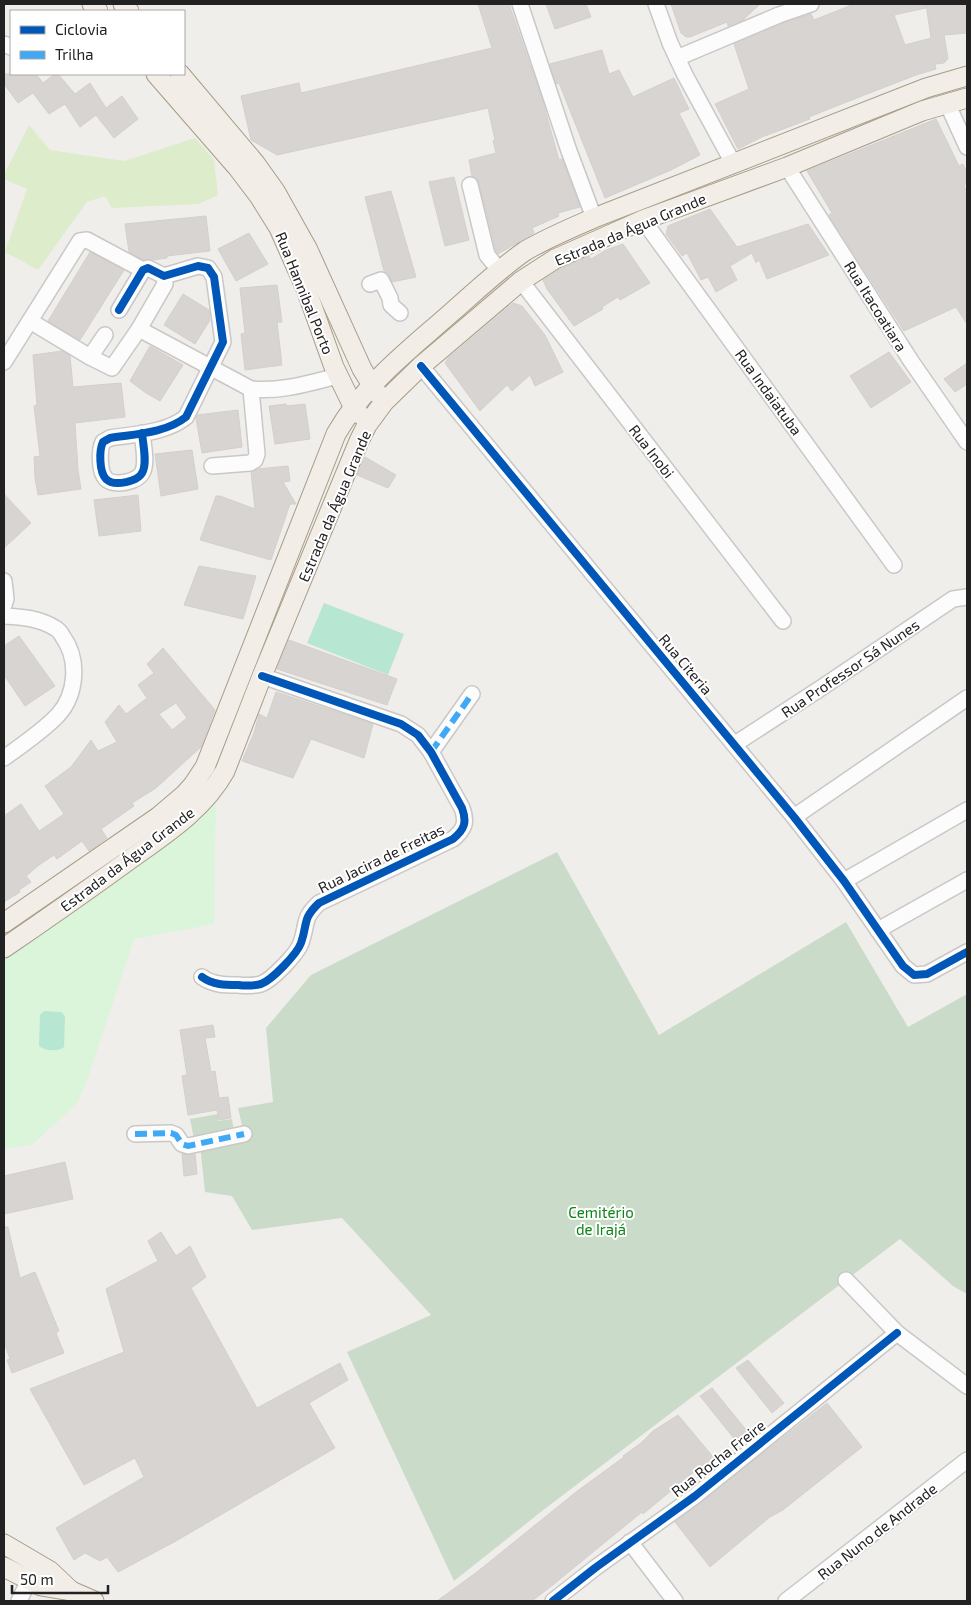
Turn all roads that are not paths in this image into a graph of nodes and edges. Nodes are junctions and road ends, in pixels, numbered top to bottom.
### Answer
1 (520, 4) edge
2 (656, 4) edge
3 (811, 4) edge
4 (777, 10) edge
5 (677, 58) junction
6 (157, 75) edge
7 (181, 75) edge
8 (967, 76) edge
9 (967, 98) edge
10 (947, 103) junction
11 (967, 147) edge
12 (733, 163) junction
13 (787, 167) junction
14 (470, 185) dead end
15 (594, 218) junction
16 (643, 220) junction
17 (143, 270) junction
18 (500, 271) junction
19 (164, 276) junction
20 (520, 281) junction
21 (370, 284) dead end
22 (119, 310) dead end
23 (400, 313) dead end
24 (30, 321) junction
25 (139, 329) junction
26 (105, 335) dead end
27 (90, 357) junction
28 (4, 362) edge
29 (421, 366) junction
30 (210, 368) junction
31 (362, 369) junction
32 (385, 372) junction
33 (338, 376) junction
34 (371, 385) junction
35 (252, 389) junction
36 (384, 402) junction
37 (353, 406) junction
38 (367, 425) junction
39 (142, 433) dead end
40 (967, 442) edge
41 (212, 466) dead end
42 (894, 565) dead end
43 (4, 582) edge
44 (967, 597) edge
45 (4, 605) edge
46 (4, 616) edge
47 (783, 621) dead end
48 (262, 676) junction
49 (472, 694) dead end
50 (967, 698) edge
51 (735, 744) junction
52 (432, 752) junction
53 (4, 758) edge
54 (967, 810) edge
55 (794, 817) junction
56 (967, 880) edge
57 (844, 881) junction
58 (4, 923) edge
59 (878, 930) junction
60 (4, 948) edge
61 (967, 952) edge
62 (202, 977) dead end
63 (135, 1134) dead end
64 (244, 1134) dead end
65 (846, 1280) dead end
66 (897, 1333) junction
67 (967, 1386) edge
68 (967, 1460) edge
69 (630, 1542) junction
70 (8, 1551) edge
71 (4, 1567) edge
72 (29, 1580) junction
73 (71, 1591) junction
74 (20, 1601) edge
75 (94, 1601) edge
76 (554, 1601) edge
77 (675, 1601) edge
78 (786, 1601) edge

1 - 15 street
2 - 5 street
3 - 4 street
4 - 5 street
5 - 12 street
6 - 33 main road, Rua Hannibal Porto
7 - 31 main road, Rua Hannibal Porto
8 - 12 main road, Estrada da Água Grande
9 - 10 main road, Estrada da Água Grande
10 - 11 street
10 - 13 main road, Estrada da Água Grande
12 - 15 main road, Estrada da Água Grande
13 - 16 main road, Estrada da Água Grande
13 - 40 street, Rua Itacoatiara
14 - 18 street
15 - 18 main road, Estrada da Água Grande
16 - 20 main road, Estrada da Água Grande
16 - 42 street, Rua Indaiatuba
17 - 19 street
17 - 22 street
17 - 24 street
18 - 32 main road, Estrada da Água Grande
19 - 25 street
19 - 30 street
20 - 29 main road, Estrada da Água Grande
20 - 47 street, Rua Inobi
21 - 23 street
24 - 27 street
24 - 28 street
25 - 27 street
25 - 30 street
26 - 27 street
29 - 36 main road, Estrada da Água Grande
29 - 51 street, Rua Citeria
30 - 35 street
30 - 39 street
31 - 32 main road
31 - 34 main road, Rua Hannibal Porto
32 - 34 main road, Estrada da Água Grande
33 - 35 street
33 - 37 main road, Rua Hannibal Porto
34 - 36 main road, Rua Hannibal Porto
34 - 37 main road, Estrada da Água Grande
35 - 41 street
36 - 38 main road, Estrada da Água Grande
37 - 38 main road, Rua Hannibal Porto
37 - 58 main road, Estrada da Água Grande
38 - 48 main road, Estrada da Água Grande
43 - 45 street
44 - 51 street, Rua Professor Sá Nunes
46 - 53 street
48 - 52 street
48 - 60 main road, Estrada da Água Grande
49 - 52 street
50 - 55 street
51 - 55 street, Rua Citeria
52 - 62 street, Rua Jacira de Freitas
54 - 57 street
55 - 57 street, Rua Citeria
56 - 59 street
57 - 59 street, Rua Citeria
59 - 61 street, Rua Citeria
63 - 64 street
65 - 66 street
66 - 67 street
66 - 69 street, Rua Rocha Freire
68 - 78 street, Rua Nuno de Andrade
69 - 76 street, Rua Rocha Freire
69 - 77 street
70 - 73 main road
71 - 72 main road
72 - 73 main road
72 - 74 street
73 - 75 main road

